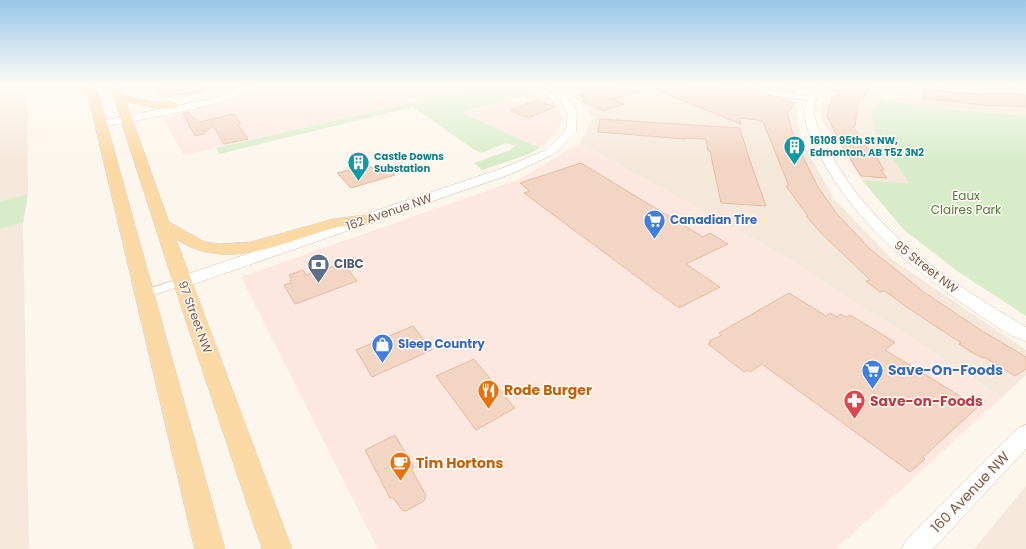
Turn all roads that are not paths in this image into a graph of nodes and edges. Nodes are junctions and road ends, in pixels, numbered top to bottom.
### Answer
1 (98, 111) edge
2 (123, 111) edge
3 (151, 111) edge
4 (160, 111) edge
5 (572, 111) edge
6 (809, 111) edge
7 (125, 117) junction
8 (101, 122) junction
9 (370, 219) junction
10 (164, 225) junction
11 (182, 282) junction
12 (144, 294) junction
13 (1026, 335) edge
14 (1026, 434) edge
15 (210, 549) edge
16 (277, 549) edge
17 (915, 549) edge

1 - 8 main road
2 - 7 main road, 97 Street NW
3 - 7 street
4 - 7 street
5 - 9 street, 162 Avenue NW
6 - 13 street, 95 Street NW
7 - 8 street
7 - 10 main road, 97 Street NW
8 - 12 main road
9 - 10 main road
9 - 11 street, 162 Avenue NW
10 - 11 main road, 97 Street NW
11 - 12 street, 162 Avenue NW
11 - 16 main road, 97 Street NW
12 - 15 main road
14 - 17 street, 160 Avenue NW

